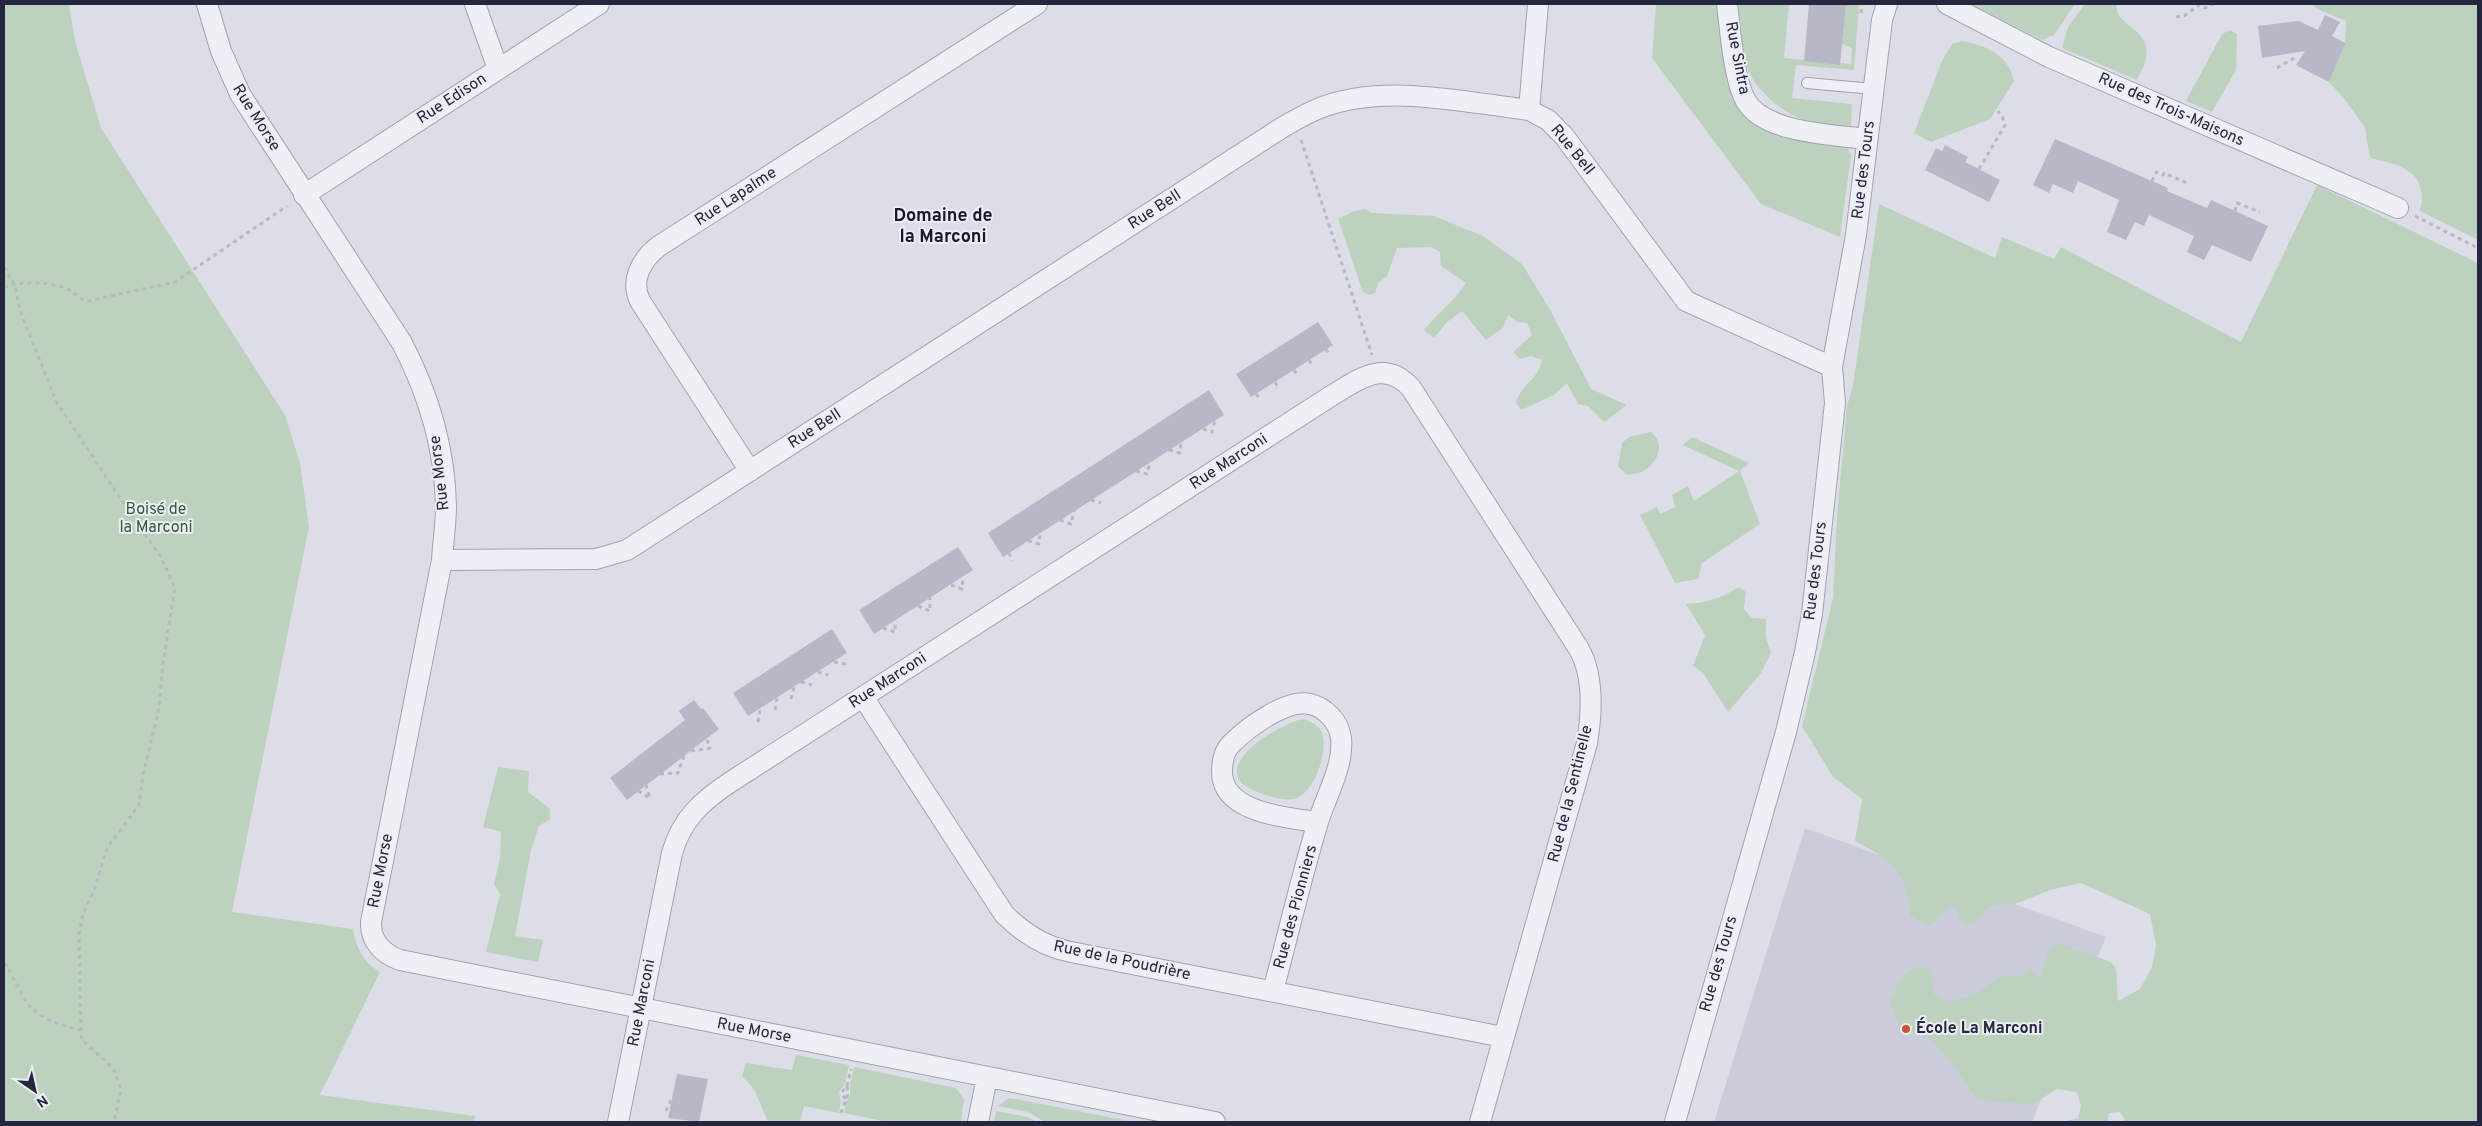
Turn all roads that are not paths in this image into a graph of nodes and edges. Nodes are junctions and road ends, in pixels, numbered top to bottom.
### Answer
1 (207, 4) edge
2 (476, 4) edge
3 (599, 4) edge
4 (1037, 4) edge
5 (1538, 4) edge
6 (1727, 4) edge
7 (1947, 4) edge
8 (1885, 5) edge
9 (498, 69) junction
10 (1807, 83) dead end
11 (1873, 89) junction
12 (1529, 110) junction
13 (1867, 140) junction
14 (298, 199) junction
15 (2398, 208) road end
16 (1832, 368) junction
17 (1356, 380) joint
18 (750, 471) junction
19 (442, 560) junction
20 (863, 697) junction
21 (1318, 822) junction
22 (1273, 991) junction
23 (641, 1007) junction
24 (1503, 1037) junction
25 (987, 1077) junction
26 (618, 1122) edge
27 (978, 1122) edge
28 (1215, 1122) edge
29 (1480, 1122) edge
30 (1675, 1122) edge

1 - 14 street, Rue Morse
2 - 9 street
3 - 9 street, Rue Edison
4 - 18 street, Rue Lapalme
5 - 12 street
6 - 13 street, Rue Sintra
7 - 15 street, Rue des Trois-Maisons
8 - 11 street, Rue des Tours
9 - 14 street, Rue Edison
10 - 11 lane
11 - 13 street, Rue des Tours
12 - 16 street, Rue Bell
12 - 18 street, Rue Bell
13 - 16 street, Rue des Tours
14 - 19 street, Rue Morse
16 - 30 street, Rue des Tours
17 - 20 street, Rue Marconi
17 - 24 street, Rue de la Sentinelle
18 - 19 street, Rue Bell
19 - 23 street, Rue Morse
20 - 22 street, Rue de la Poudrière
20 - 23 street, Rue Marconi
21 - 21 street, Rue des Pionniers
21 - 22 street, Rue des Pionniers
22 - 24 street, Rue de la Poudrière
23 - 25 street, Rue Morse
23 - 26 street, Rue Marconi
24 - 29 street, Rue de la Sentinelle
25 - 27 street
25 - 28 street, Rue Morse

